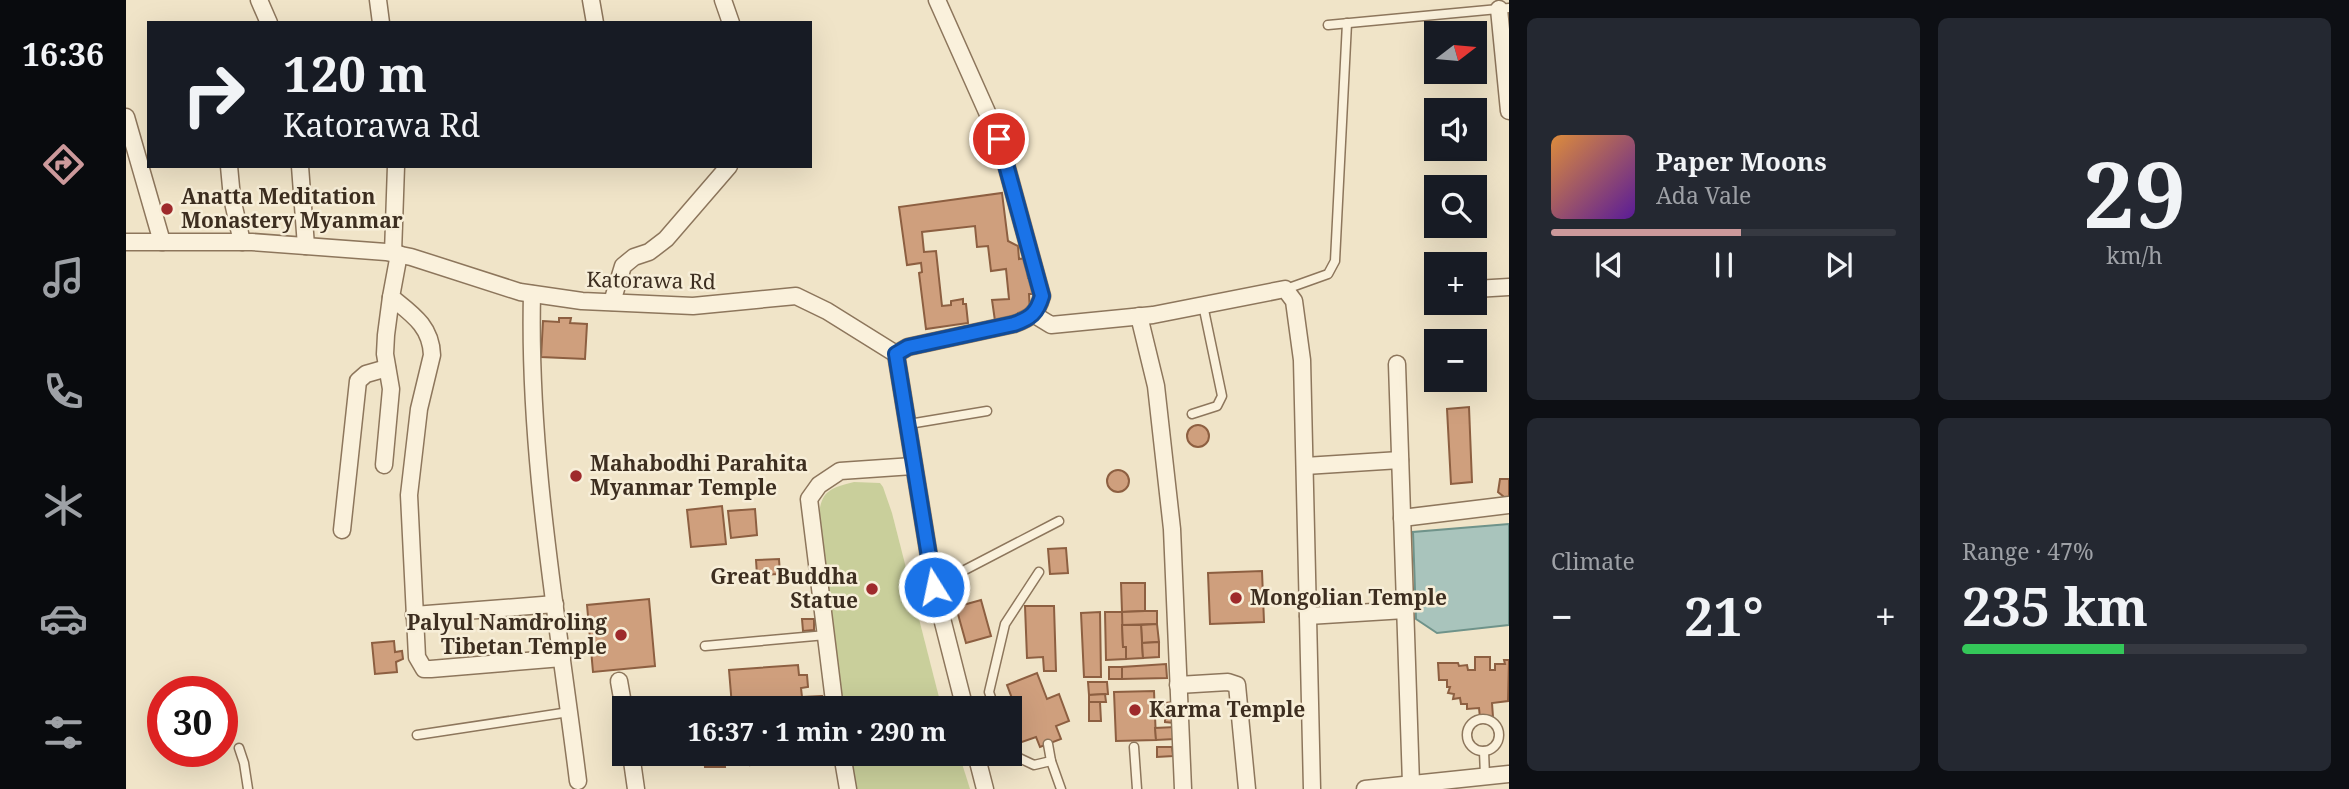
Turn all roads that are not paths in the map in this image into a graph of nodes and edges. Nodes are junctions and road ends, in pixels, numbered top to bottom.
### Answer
1 (259, 0) edge
2 (378, 0) edge
3 (591, 0) edge
4 (723, 0) edge
5 (937, 0) edge
6 (1504, 9) edge
7 (268, 21) edge
8 (381, 21) edge
9 (595, 21) edge
10 (730, 21) edge
11 (1347, 23) junction
12 (1328, 25) dead end
13 (1509, 111) edge
14 (126, 117) edge
15 (229, 168) edge
16 (300, 168) edge
17 (396, 168) edge
18 (727, 168) edge
19 (126, 242) edge
20 (162, 242) junction
21 (242, 242) junction
22 (306, 246) junction
23 (396, 254) junction
24 (1509, 287) edge
25 (1487, 288) edge
26 (1285, 289) junction
27 (532, 294) junction
28 (391, 297) junction
29 (612, 302) junction
30 (1203, 305) junction
31 (1033, 314) junction
32 (1139, 316) junction
33 (896, 354) junction
34 (1397, 364) dead end
35 (387, 368) junction
36 (987, 411) dead end
37 (1192, 414) dead end
38 (909, 424) junction
39 (1400, 460) junction
40 (384, 465) dead end
41 (913, 466) junction
42 (1305, 466) junction
43 (1509, 505) edge
44 (1402, 518) junction
45 (1059, 521) dead end
46 (342, 530) dead end
47 (1039, 572) dead end
48 (934, 587) junction
49 (555, 604) junction
50 (1405, 610) junction
51 (414, 615) junction
52 (1308, 616) junction
53 (826, 635) junction
54 (705, 646) dead end
55 (562, 658) junction
56 (619, 681) dead end
57 (1178, 685) junction
58 (622, 696) edge
59 (833, 696) edge
60 (962, 696) edge
61 (990, 696) edge
62 (569, 712) junction
63 (417, 735) dead end
64 (1048, 744) dead end
65 (1133, 747) dead end
66 (239, 748) dead end
67 (1484, 751) junction
68 (1022, 759) edge
69 (1051, 761) junction
70 (633, 766) edge
71 (843, 766) edge
72 (979, 766) edge
73 (1509, 774) edge
74 (1485, 776) junction
75 (578, 781) dead end
76 (1411, 784) junction
77 (248, 789) edge
78 (636, 789) edge
79 (848, 789) edge
80 (985, 789) edge
81 (1061, 789) edge
82 (1137, 789) edge
83 (1183, 789) edge
84 (1247, 789) edge
85 (1312, 789) edge
86 (1365, 789) edge

1 - 7 street
2 - 8 street
3 - 9 street
4 - 10 street
5 - 31 street
6 - 11 lane
6 - 13 street
11 - 12 lane
11 - 26 lane
14 - 20 street
15 - 21 street
16 - 22 street
17 - 23 street
18 - 29 street
19 - 20 street, Katorawa Rd
20 - 21 street, Katorawa Rd
21 - 22 street, Katorawa Rd
22 - 23 street, Katorawa Rd
23 - 27 street, Katorawa Rd
23 - 28 street
24 - 25 street
26 - 30 street
26 - 42 street
27 - 29 street, Katorawa Rd
27 - 49 street
28 - 35 street
28 - 51 street
29 - 33 street, Katorawa Rd
30 - 32 street
30 - 37 lane
31 - 32 street
31 - 33 street
32 - 57 street
33 - 38 street
34 - 39 street
35 - 40 street
35 - 46 street
36 - 38 lane
38 - 41 street
39 - 42 street
39 - 44 street
41 - 48 street
41 - 53 street
42 - 52 street
43 - 44 street
44 - 50 street
45 - 48 lane
47 - 61 lane
48 - 60 street
49 - 51 street
49 - 55 street
50 - 52 street
50 - 76 street
51 - 55 street
52 - 85 street
53 - 54 lane
53 - 59 street
55 - 62 street
56 - 58 street
57 - 83 street
57 - 84 street
62 - 63 lane
62 - 75 street
64 - 69 lane
65 - 82 lane
66 - 77 lane
67 - 67 lane
67 - 74 lane
68 - 69 lane
69 - 81 lane
70 - 78 street
71 - 79 street
72 - 80 street
73 - 74 street
74 - 76 street
76 - 86 street

